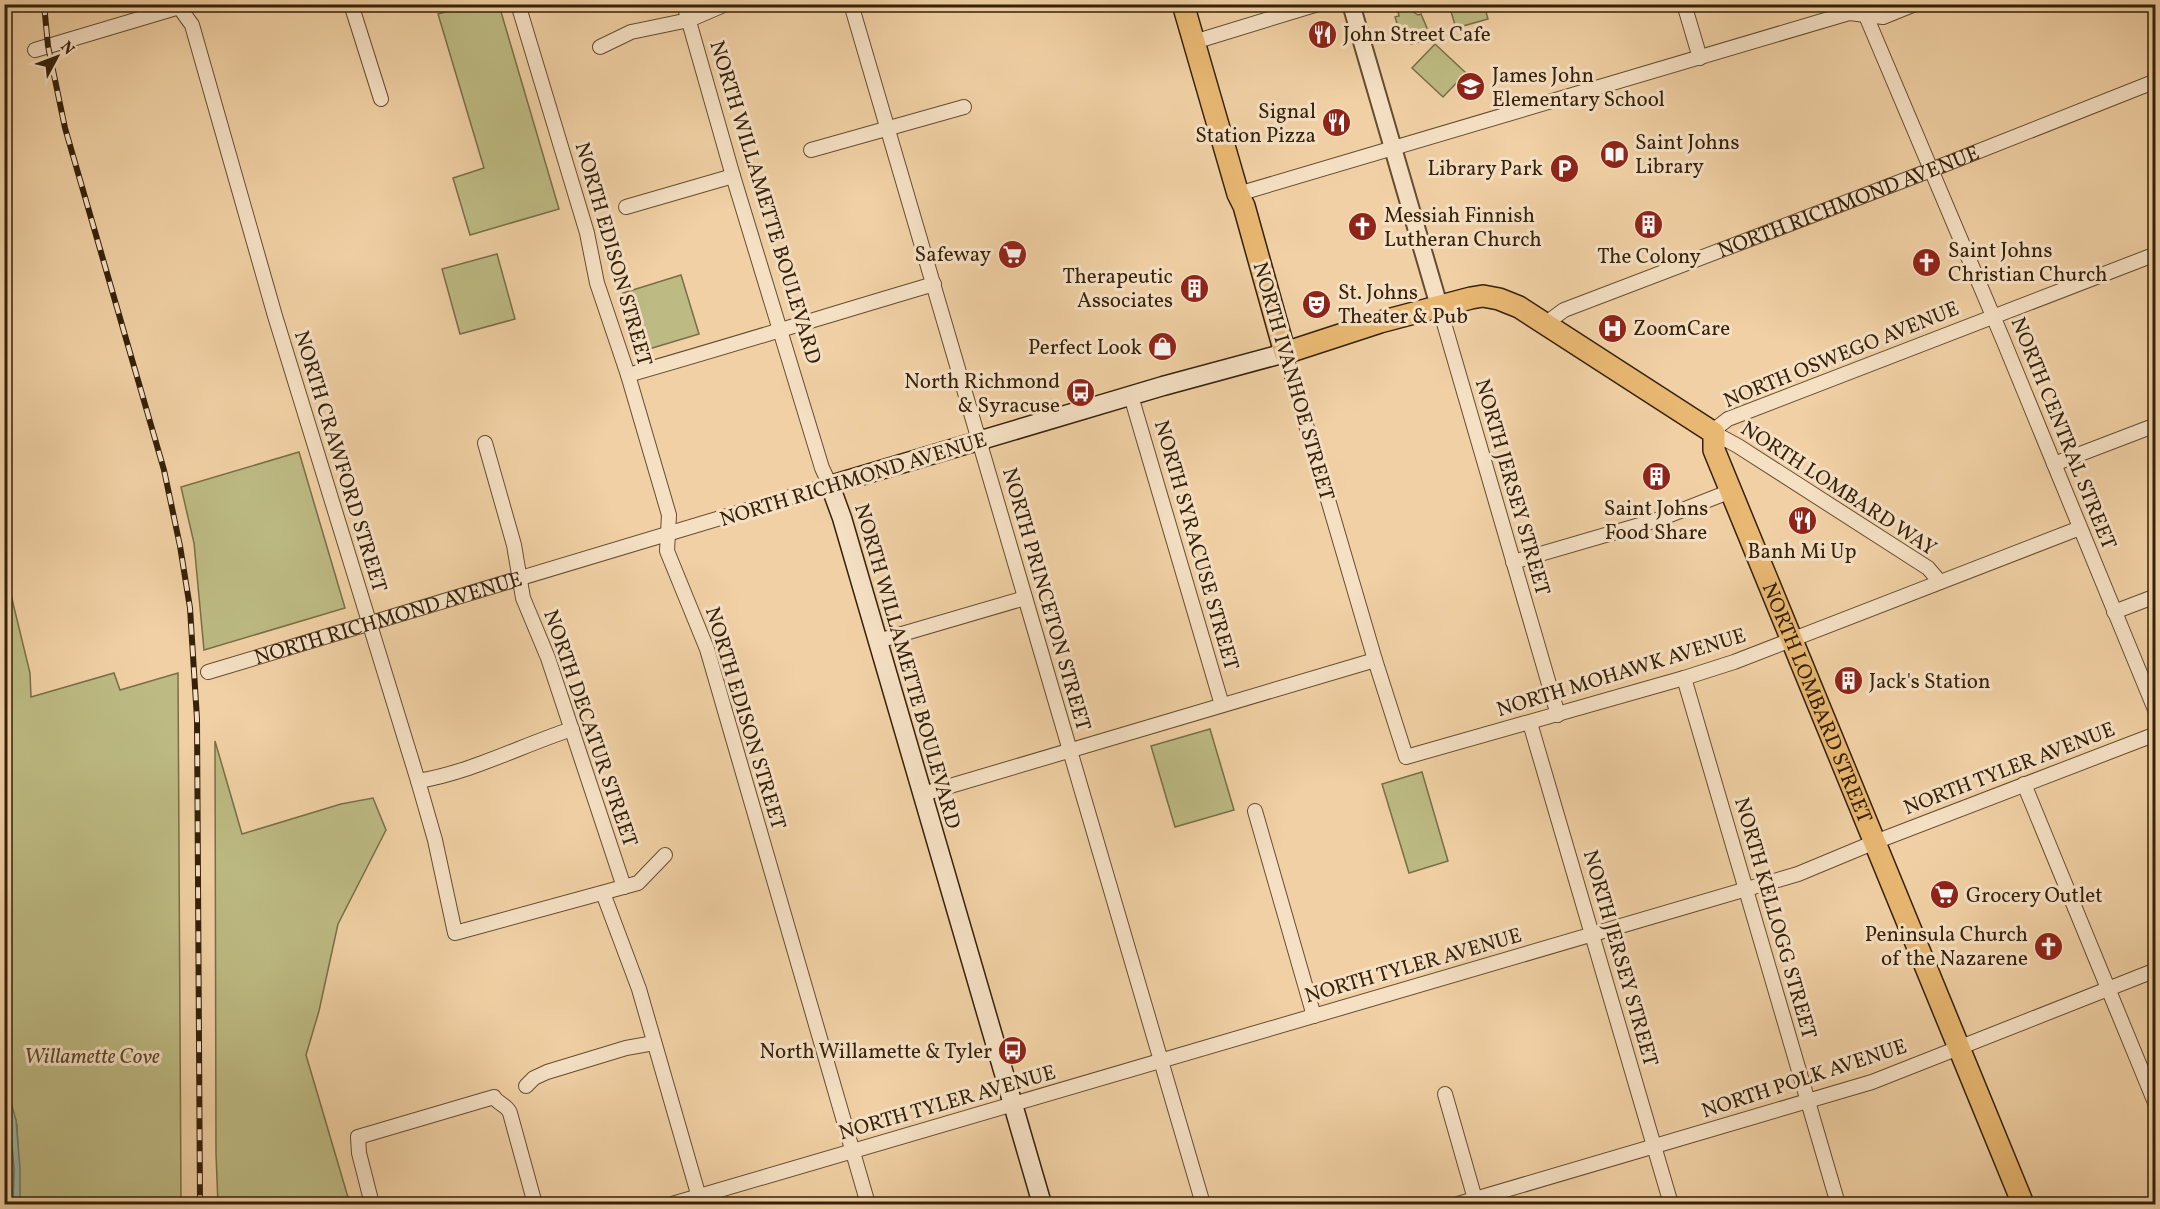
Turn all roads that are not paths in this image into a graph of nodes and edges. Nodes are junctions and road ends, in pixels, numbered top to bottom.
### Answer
1 (351, 4) edge
2 (518, 4) edge
3 (684, 4) edge
4 (726, 4) edge
5 (851, 4) edge
6 (1183, 4) edge
7 (1318, 4) edge
8 (1350, 4) edge
9 (1684, 4) edge
10 (1915, 4) edge
11 (182, 5) edge
12 (1863, 10) edge
13 (688, 20) junction
14 (1194, 42) junction
15 (600, 47) dead end
16 (35, 50) dead end
17 (1700, 58) junction
18 (2156, 81) edge
19 (381, 99) dead end
20 (964, 107) dead end
21 (888, 129) junction
22 (1392, 149) junction
23 (811, 150) dead end
24 (1931, 170) junction
25 (733, 176) junction
26 (1238, 194) junction
27 (626, 207) dead end
28 (2156, 254) edge
29 (934, 284) junction
30 (1439, 306) junction
31 (1993, 316) junction
32 (1545, 324) junction
33 (780, 330) junction
34 (1285, 353) junction
35 (628, 375) junction
36 (1131, 396) junction
37 (2156, 425) edge
38 (1714, 433) junction
39 (979, 441) junction
40 (485, 443) dead end
41 (2054, 464) junction
42 (830, 485) junction
43 (1731, 491) junction
44 (2080, 528) junction
45 (668, 534) junction
46 (1513, 562) junction
47 (520, 577) junction
48 (1940, 582) junction
49 (2156, 596) edge
50 (1025, 598) junction
51 (2114, 612) junction
52 (368, 623) junction
53 (1791, 639) junction
54 (878, 640) junction
55 (1375, 660) junction
56 (208, 672) dead end
57 (1684, 678) junction
58 (1222, 705) junction
59 (2156, 712) edge
60 (1558, 715) junction
61 (1530, 723) junction
62 (572, 729) junction
63 (2156, 734) edge
64 (1070, 751) junction
65 (1406, 757) joint
66 (418, 781) junction
67 (2024, 784) junction
68 (923, 794) junction
69 (1255, 811) dead end
70 (1875, 842) junction
71 (664, 855) dead end
72 (624, 887) junction
73 (1745, 889) junction
74 (603, 893) junction
75 (1592, 934) junction
76 (2156, 970) edge
77 (2108, 989) junction
78 (1314, 1016) junction
79 (654, 1043) junction
80 (1959, 1047) junction
81 (1160, 1061) junction
82 (526, 1086) dead end
83 (1444, 1094) dead end
84 (1808, 1101) junction
85 (1013, 1105) junction
86 (2156, 1105) edge
87 (1654, 1146) junction
88 (853, 1152) junction
89 (1502, 1198) edge
90 (1475, 1199) junction
91 (700, 1200) edge
92 (372, 1204) edge
93 (535, 1204) edge
94 (672, 1204) edge
95 (868, 1204) edge
96 (1042, 1204) edge
97 (1203, 1204) edge
98 (1458, 1204) edge
99 (1671, 1204) edge
100 (1838, 1204) edge
101 (2023, 1204) edge

1 - 19 street
2 - 35 street, NORTH EDISON STREET
3 - 13 street, NORTH WILLAMETTE BOULEVARD
4 - 13 street
5 - 21 street, NORTH PRINCETON STREET
6 - 14 main road, NORTH IVANHOE STREET
7 - 14 street
8 - 22 street
9 - 17 street
10 - 12 street
11 - 16 street
11 - 52 street, NORTH CRAWFORD STREET
12 - 17 street
12 - 24 street, NORTH CENTRAL STREET
13 - 15 street
13 - 25 street, NORTH WILLAMETTE BOULEVARD
14 - 26 main road, NORTH IVANHOE STREET
17 - 22 street
18 - 24 street, NORTH RICHMOND AVENUE
20 - 21 street
21 - 23 street
21 - 29 street, NORTH PRINCETON STREET
22 - 26 street
22 - 30 street
24 - 31 street, NORTH CENTRAL STREET
24 - 32 street, NORTH RICHMOND AVENUE
25 - 27 street
25 - 33 street, NORTH WILLAMETTE BOULEVARD
26 - 34 main road, NORTH IVANHOE STREET
28 - 31 street, NORTH OSWEGO AVENUE
29 - 33 street
29 - 39 street, NORTH PRINCETON STREET
30 - 32 main road, NORTH RICHMOND AVENUE
30 - 34 main road, NORTH RICHMOND AVENUE
30 - 46 street, NORTH JERSEY STREET
31 - 38 street, NORTH OSWEGO AVENUE
31 - 41 street, NORTH CENTRAL STREET
32 - 38 main road
33 - 35 street
33 - 42 street, NORTH WILLAMETTE BOULEVARD
34 - 36 main road, NORTH RICHMOND AVENUE
34 - 55 street, NORTH IVANHOE STREET
35 - 45 street, NORTH EDISON STREET
36 - 39 main road, NORTH RICHMOND AVENUE
36 - 58 street, NORTH SYRACUSE STREET
37 - 41 street
38 - 43 main road, NORTH LOMBARD STREET
38 - 48 street, NORTH LOMBARD WAY
39 - 42 main road, NORTH RICHMOND AVENUE
39 - 50 street, NORTH PRINCETON STREET
40 - 47 street, NORTH DECATUR STREET
41 - 44 street, NORTH CENTRAL STREET
42 - 45 street, NORTH RICHMOND AVENUE
42 - 54 main road, NORTH WILLAMETTE BOULEVARD
43 - 46 street
43 - 53 main road, NORTH LOMBARD STREET
44 - 48 street, NORTH MOHAWK AVENUE
44 - 51 street, NORTH CENTRAL STREET
45 - 47 street, NORTH RICHMOND AVENUE
45 - 88 street, NORTH EDISON STREET
46 - 60 street, NORTH JERSEY STREET
47 - 52 street, NORTH RICHMOND AVENUE
47 - 62 street, NORTH DECATUR STREET
48 - 53 street, NORTH MOHAWK AVENUE
49 - 51 street
50 - 54 street
50 - 64 street, NORTH PRINCETON STREET
51 - 59 street, NORTH CENTRAL STREET
52 - 56 street, NORTH RICHMOND AVENUE
52 - 66 street, NORTH CRAWFORD STREET
53 - 57 street, NORTH MOHAWK AVENUE
53 - 70 main road, NORTH LOMBARD STREET
54 - 68 main road, NORTH WILLAMETTE BOULEVARD
55 - 58 street
55 - 65 street, NORTH IVANHOE STREET
57 - 60 street, NORTH MOHAWK AVENUE
57 - 73 street, NORTH KELLOGG STREET
58 - 64 street
60 - 61 street, NORTH MOHAWK AVENUE
61 - 65 street, NORTH MOHAWK AVENUE
61 - 75 street, NORTH JERSEY STREET
62 - 66 street
62 - 72 street, NORTH DECATUR STREET
63 - 67 street, NORTH TYLER AVENUE
64 - 68 street
64 - 81 street, NORTH PRINCETON STREET
66 - 74 street, NORTH CRAWFORD STREET
67 - 70 street, NORTH TYLER AVENUE
67 - 77 street
68 - 85 main road, NORTH WILLAMETTE BOULEVARD
69 - 78 street
70 - 73 street, NORTH TYLER AVENUE
70 - 80 main road, NORTH LOMBARD STREET
71 - 72 street
72 - 74 street
73 - 75 street, NORTH TYLER AVENUE
73 - 84 street, NORTH KELLOGG STREET
74 - 79 street
75 - 78 street, NORTH TYLER AVENUE
75 - 87 street, NORTH JERSEY STREET
76 - 77 street, NORTH POLK AVENUE
77 - 80 street, NORTH POLK AVENUE
77 - 86 street
78 - 81 street, NORTH TYLER AVENUE
79 - 82 street
79 - 91 street
80 - 84 street, NORTH POLK AVENUE
80 - 101 main road, NORTH LOMBARD STREET
81 - 85 street, NORTH TYLER AVENUE
81 - 97 street, NORTH PRINCETON STREET
83 - 90 street
84 - 87 street, NORTH POLK AVENUE
84 - 100 street, NORTH KELLOGG STREET
85 - 88 street, NORTH TYLER AVENUE
85 - 96 main road, NORTH WILLAMETTE BOULEVARD
87 - 89 street, NORTH POLK AVENUE
87 - 99 street, NORTH JERSEY STREET
88 - 91 street, NORTH TYLER AVENUE
88 - 95 street, NORTH EDISON STREET
89 - 90 street, NORTH POLK AVENUE
90 - 98 street, NORTH POLK AVENUE
91 - 94 street, NORTH TYLER AVENUE
92 - 93 street

